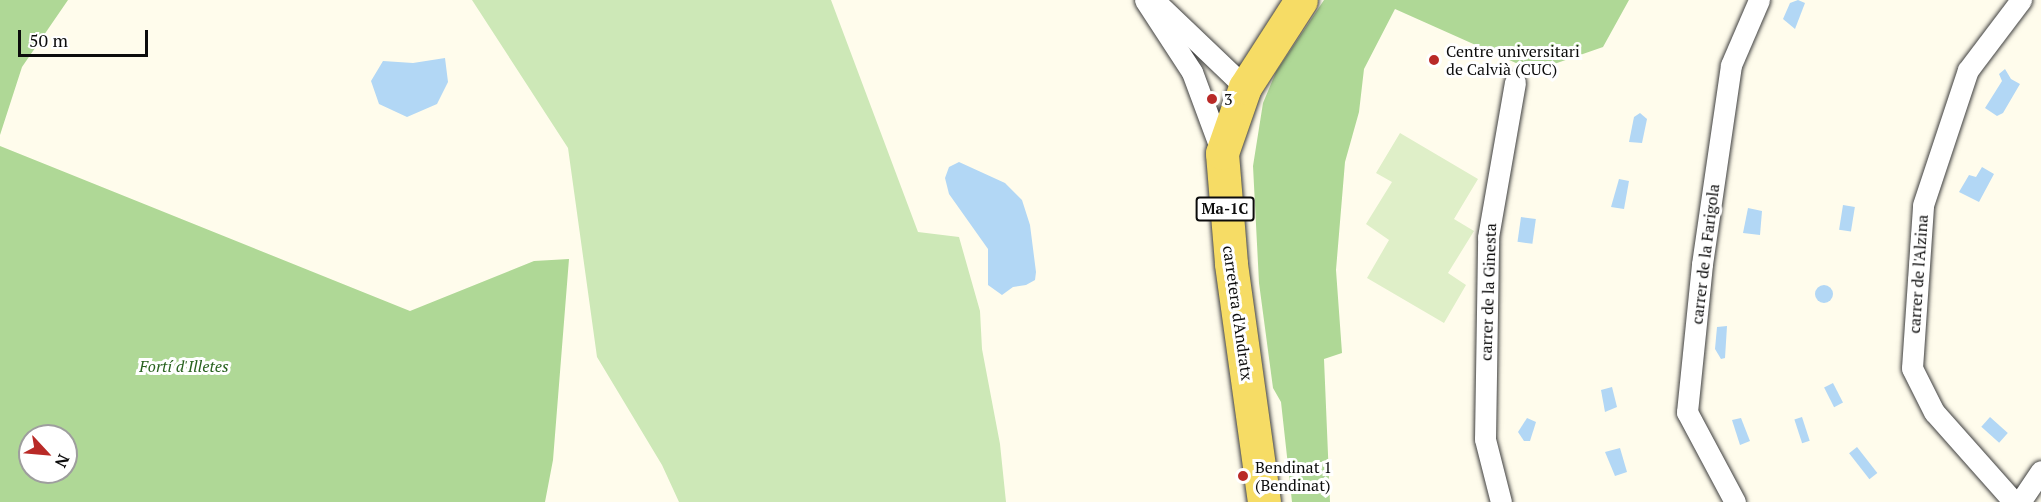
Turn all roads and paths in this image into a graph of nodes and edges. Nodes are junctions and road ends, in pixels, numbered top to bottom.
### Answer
1 (1145, 0) edge
2 (1154, 0) edge
3 (1301, 0) edge
4 (1759, 0) edge
5 (2021, 0) edge
6 (1515, 82) dead end
7 (1245, 87) junction
8 (1222, 153) junction
9 (2041, 471) edge
10 (1264, 502) edge
11 (1501, 502) edge
12 (1735, 502) edge
13 (2014, 502) edge
14 (2020, 502) edge

1 - 8 street
2 - 7 street
3 - 7 main road, carretera d'Andratx / Ma-1C
4 - 12 street, carrer de la Farigola
5 - 13 street, carrer de l'Alzina
6 - 11 street, carrer de la Ginesta
7 - 8 main road, carretera d'Andratx / Ma-1C
8 - 10 main road, carretera d'Andratx / Ma-1C
9 - 14 street

